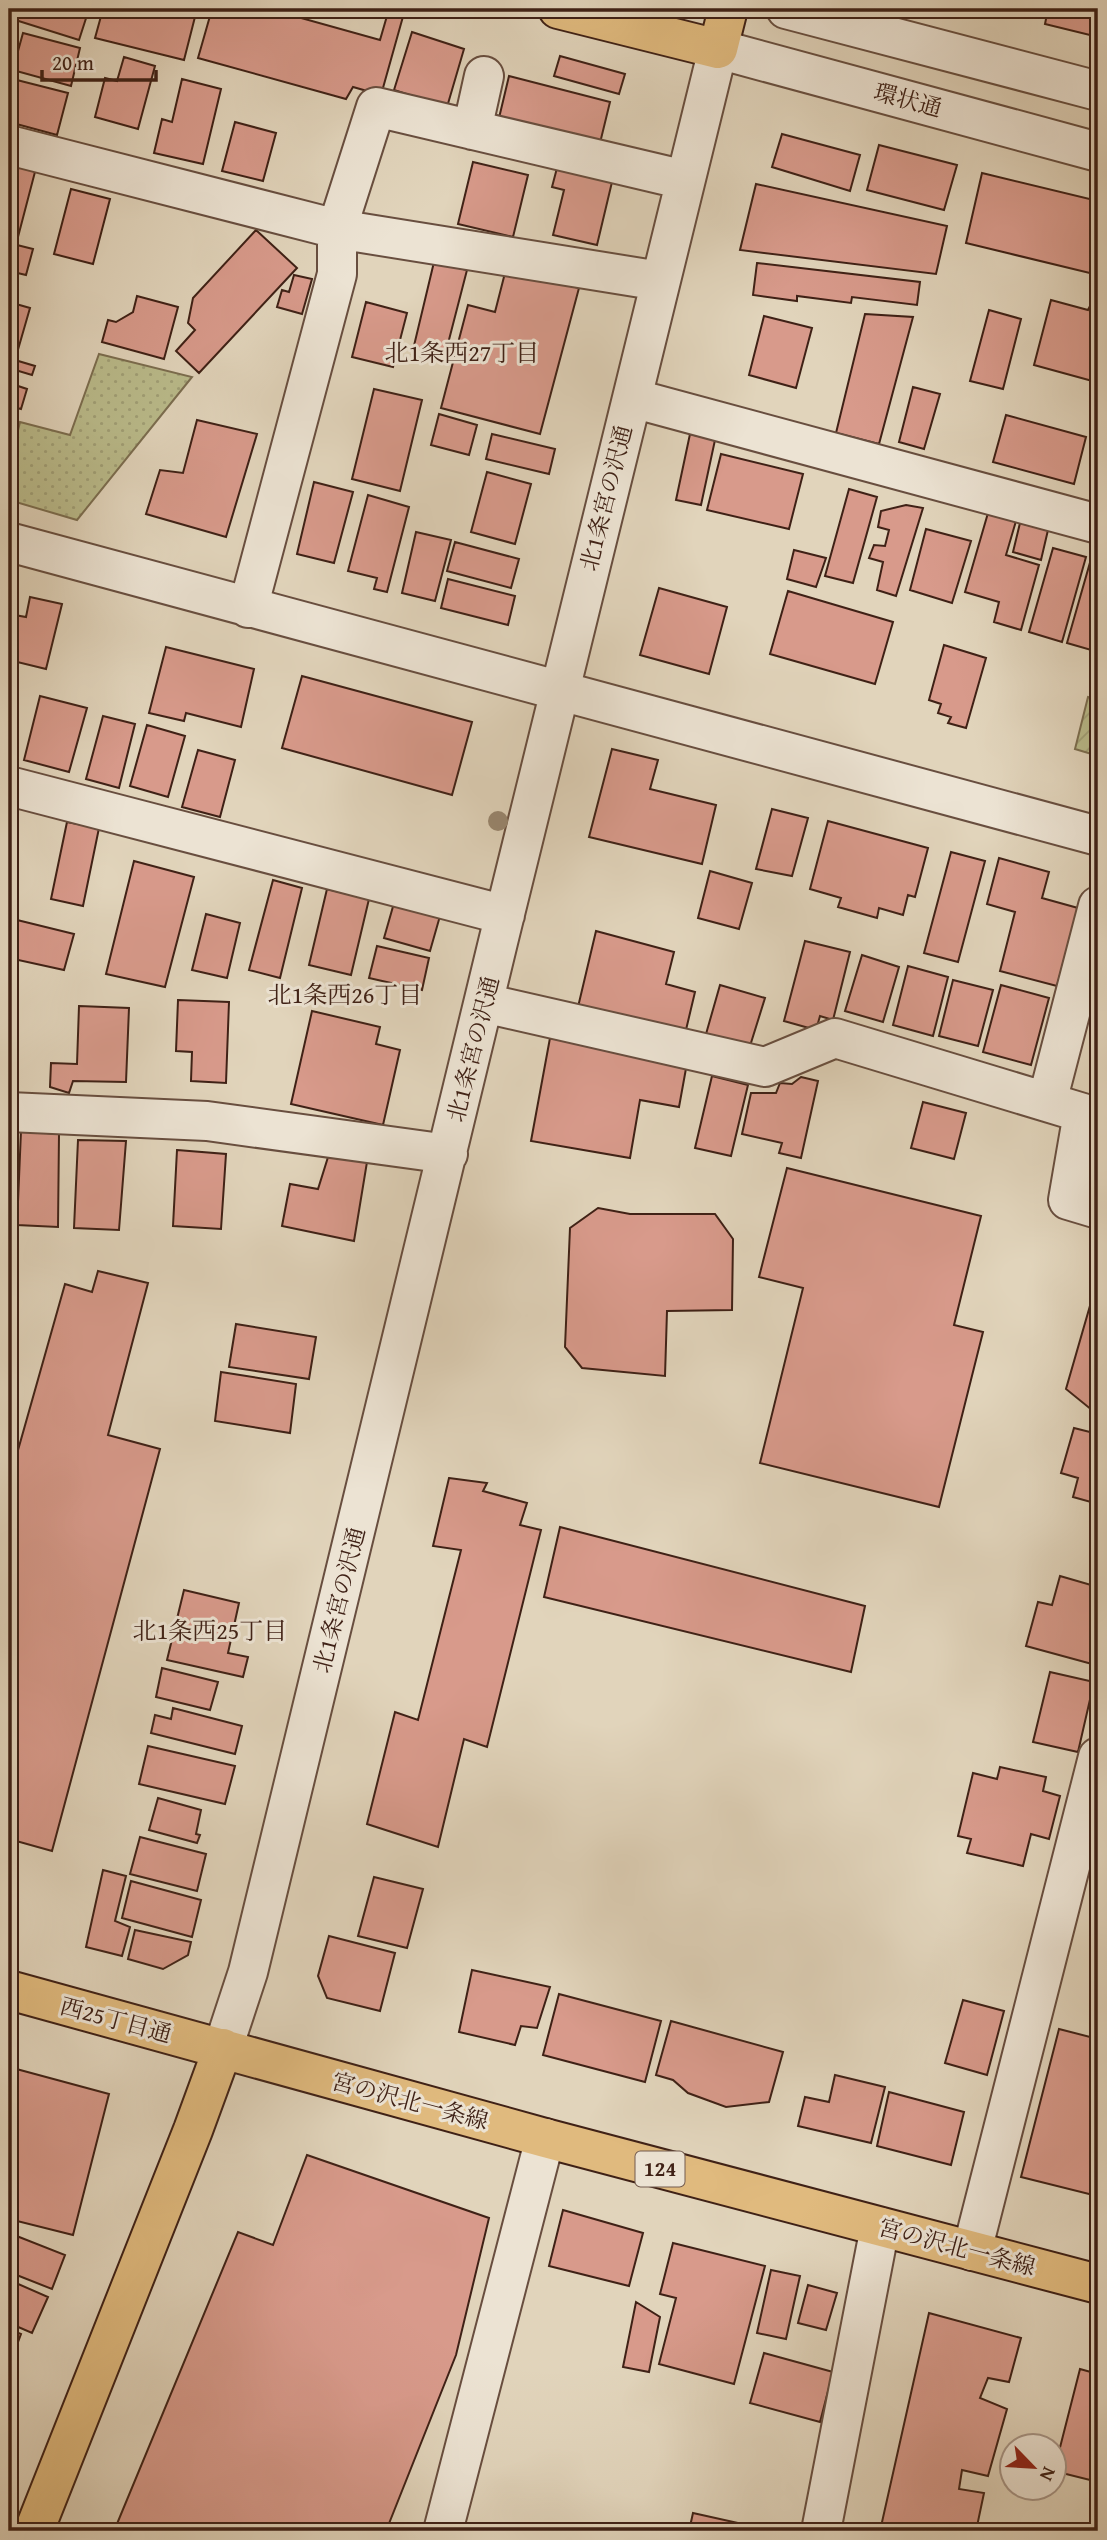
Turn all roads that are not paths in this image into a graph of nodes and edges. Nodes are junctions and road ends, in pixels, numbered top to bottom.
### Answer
1 (558, 9) edge
2 (728, 9) edge
3 (786, 9) edge
4 (718, 49) junction
5 (484, 76) dead end
6 (1098, 91) edge
7 (471, 130) junction
8 (9, 145) edge
9 (1098, 152) edge
10 (685, 180) junction
11 (337, 229) junction
12 (660, 281) junction
13 (632, 398) junction
14 (1098, 524) edge
15 (9, 542) edge
16 (248, 607) junction
17 (558, 691) junction
18 (9, 786) edge
19 (1098, 836) edge
20 (1098, 906) edge
21 (505, 915) junction
22 (484, 1003) junction
23 (1047, 1101) junction
24 (9, 1112) edge
25 (448, 1154) junction
26 (1098, 1209) edge
27 (1098, 1757) edge
28 (9, 1990) edge
29 (223, 2048) junction
30 (545, 2138) junction
31 (880, 2227) junction
32 (972, 2251) junction
33 (1098, 2284) edge
34 (34, 2531) edge
35 (443, 2531) edge
36 (821, 2531) edge

1 - 4 main road
2 - 4 main road
3 - 6 street
4 - 9 street, 環状通
4 - 10 street, 北1条宮の沢通
5 - 7 street
7 - 10 street
7 - 11 street
8 - 11 street
10 - 12 street, 北1条宮の沢通
11 - 12 street
11 - 16 street
12 - 13 street, 北1条宮の沢通
13 - 14 street
13 - 17 street, 北1条宮の沢通
15 - 16 street
16 - 17 street
17 - 19 street
17 - 21 street, 北1条宮の沢通
18 - 21 street
20 - 23 street
21 - 22 street, 北1条宮の沢通
22 - 23 street
22 - 25 street, 北1条宮の沢通
23 - 26 street
24 - 25 street
25 - 29 street, 北1条宮の沢通
27 - 32 street
28 - 29 main road, 西25丁目通
29 - 30 main road, 宮の沢北一条線 / 124
29 - 34 main road
30 - 31 main road, 宮の沢北一条線 / 124
30 - 35 street
31 - 32 main road, 宮の沢北一条線 / 124
31 - 36 street
32 - 33 main road, 宮の沢北一条線 / 124

